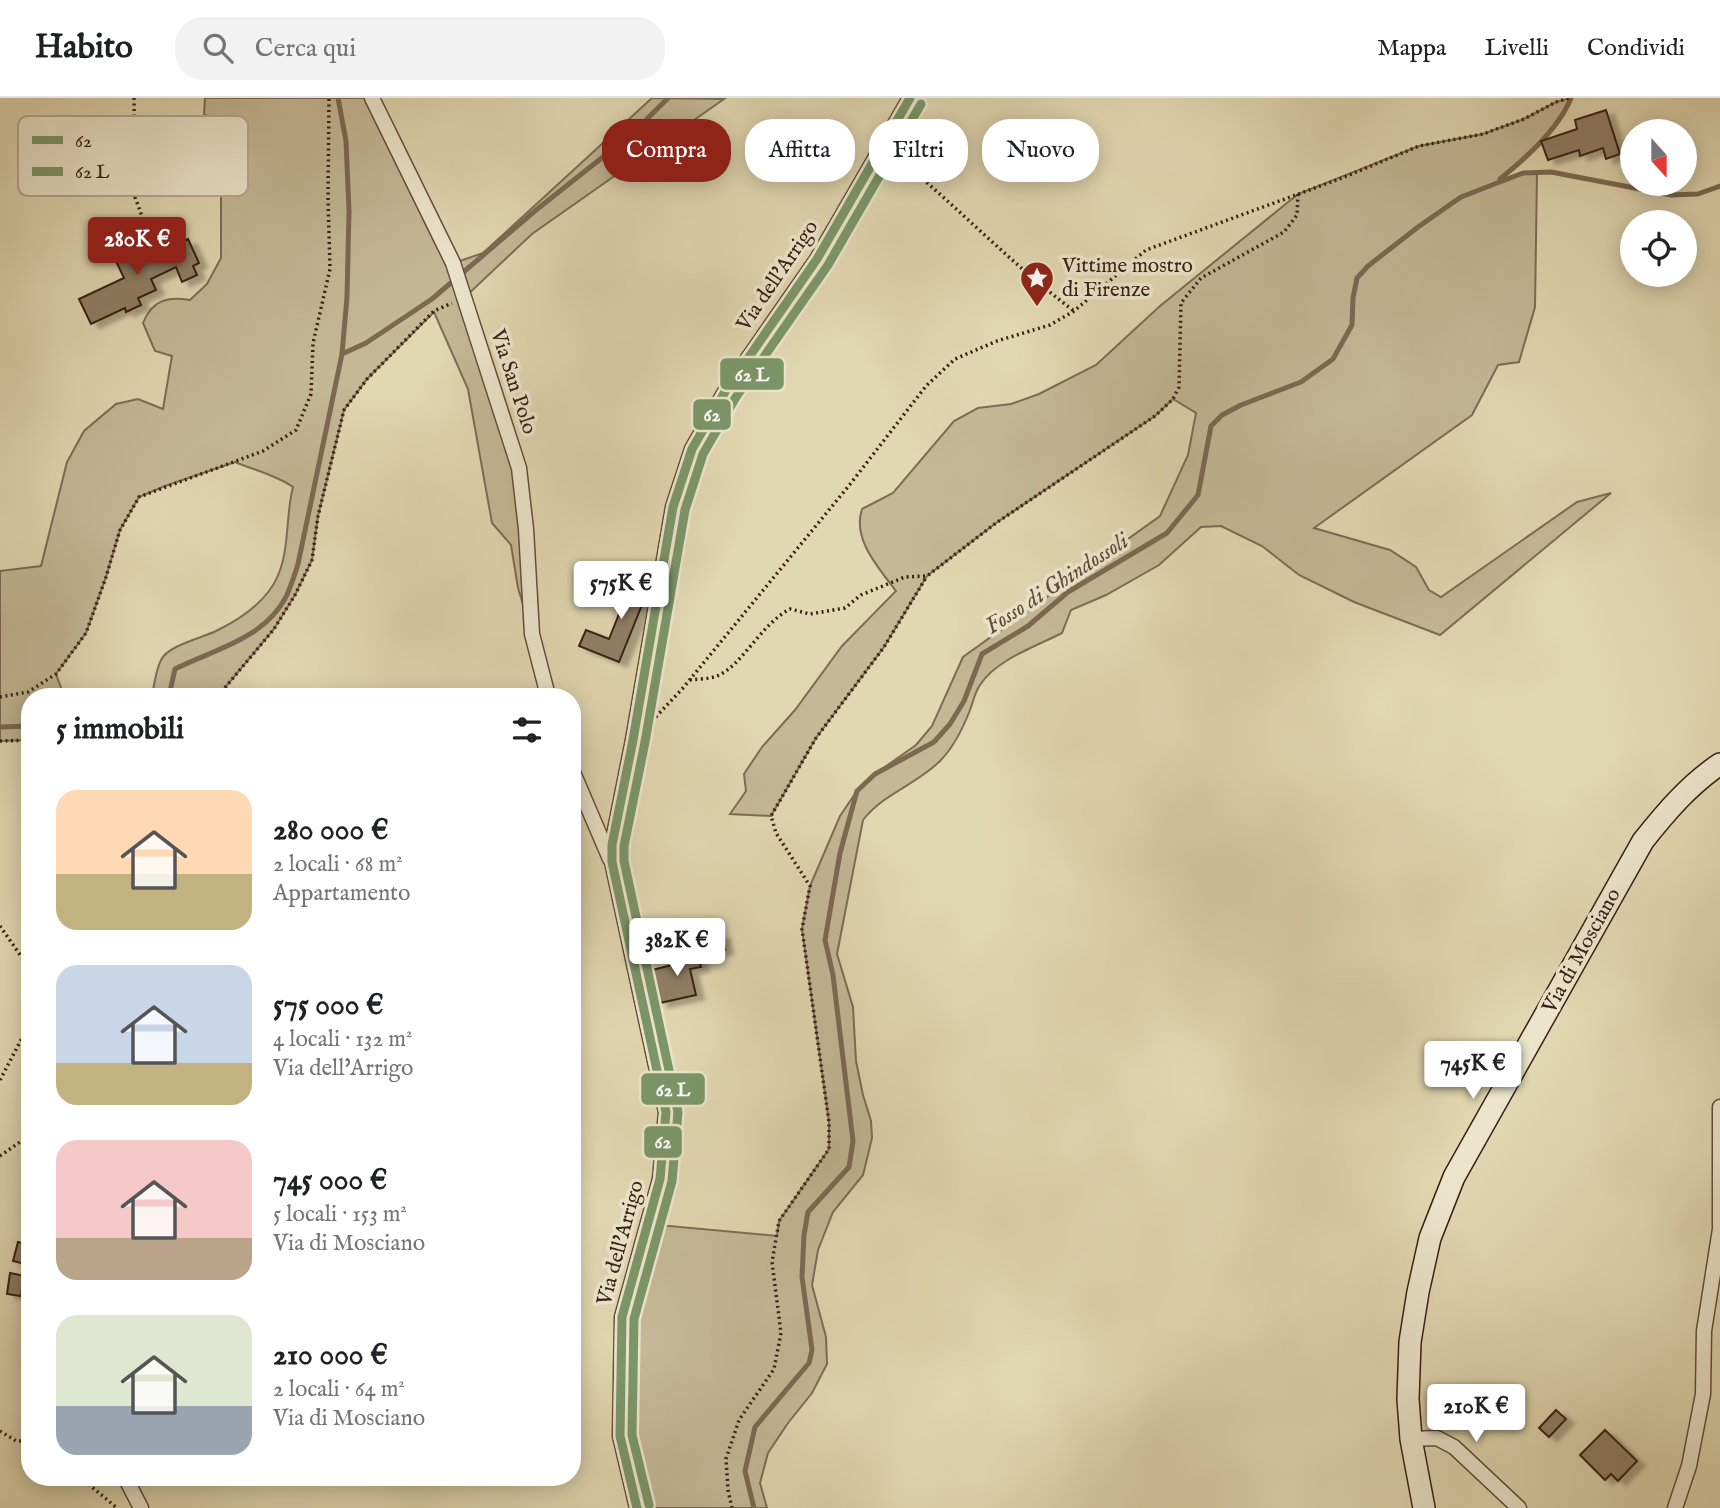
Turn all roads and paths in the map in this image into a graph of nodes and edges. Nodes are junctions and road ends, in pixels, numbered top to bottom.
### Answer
1 (134, 98) edge
2 (329, 98) edge
3 (372, 98) edge
4 (910, 98) edge
5 (1570, 98) edge
6 (134, 116) edge
7 (898, 119) edge
8 (869, 169) edge
9 (927, 182) edge
10 (1298, 194) junction
11 (135, 196) edge
12 (153, 247) dead end
13 (463, 298) junction
14 (1073, 311) junction
15 (927, 576) junction
16 (690, 680) junction
17 (34, 688) edge
18 (225, 688) edge
19 (546, 688) edge
20 (21, 693) edge
21 (0, 697) edge
22 (21, 740) edge
23 (633, 740) junction
24 (0, 741) edge
25 (1720, 764) edge
26 (581, 791) edge
27 (612, 862) junction
28 (0, 926) edge
29 (19, 953) joint
30 (21, 956) edge
31 (21, 1040) edge
32 (0, 1080) edge
33 (1720, 1107) edge
34 (21, 1141) edge
35 (0, 1156) edge
36 (1720, 1227) edge
37 (0, 1431) edge
38 (1411, 1439) junction
39 (21, 1441) edge
40 (91, 1486) edge
41 (130, 1486) edge
42 (117, 1508) edge
43 (141, 1508) edge
44 (637, 1508) edge
45 (732, 1508) edge
46 (1424, 1508) edge
47 (1519, 1508) edge
48 (1675, 1508) edge

1 - 6 path
2 - 17 path
3 - 13 street, Via San Polo
4 - 7 street, Via dell'Arrigo
5 - 10 path
8 - 23 street, Via dell'Arrigo
9 - 14 path
10 - 14 path
10 - 15 path
11 - 12 path
13 - 18 path
13 - 19 street, Via San Polo
14 - 16 path
15 - 16 path
15 - 45 path
16 - 23 path
20 - 21 path
22 - 24 path
23 - 27 street, Via dell'Arrigo
25 - 38 main road, Via di Mosciano
26 - 27 street
27 - 44 street, Via dell'Arrigo
28 - 29 path
29 - 30 path
31 - 32 path
33 - 36 street
34 - 35 path
36 - 48 street
37 - 39 path
38 - 46 main road, Via di Mosciano
38 - 47 street
40 - 42 path
41 - 43 street

